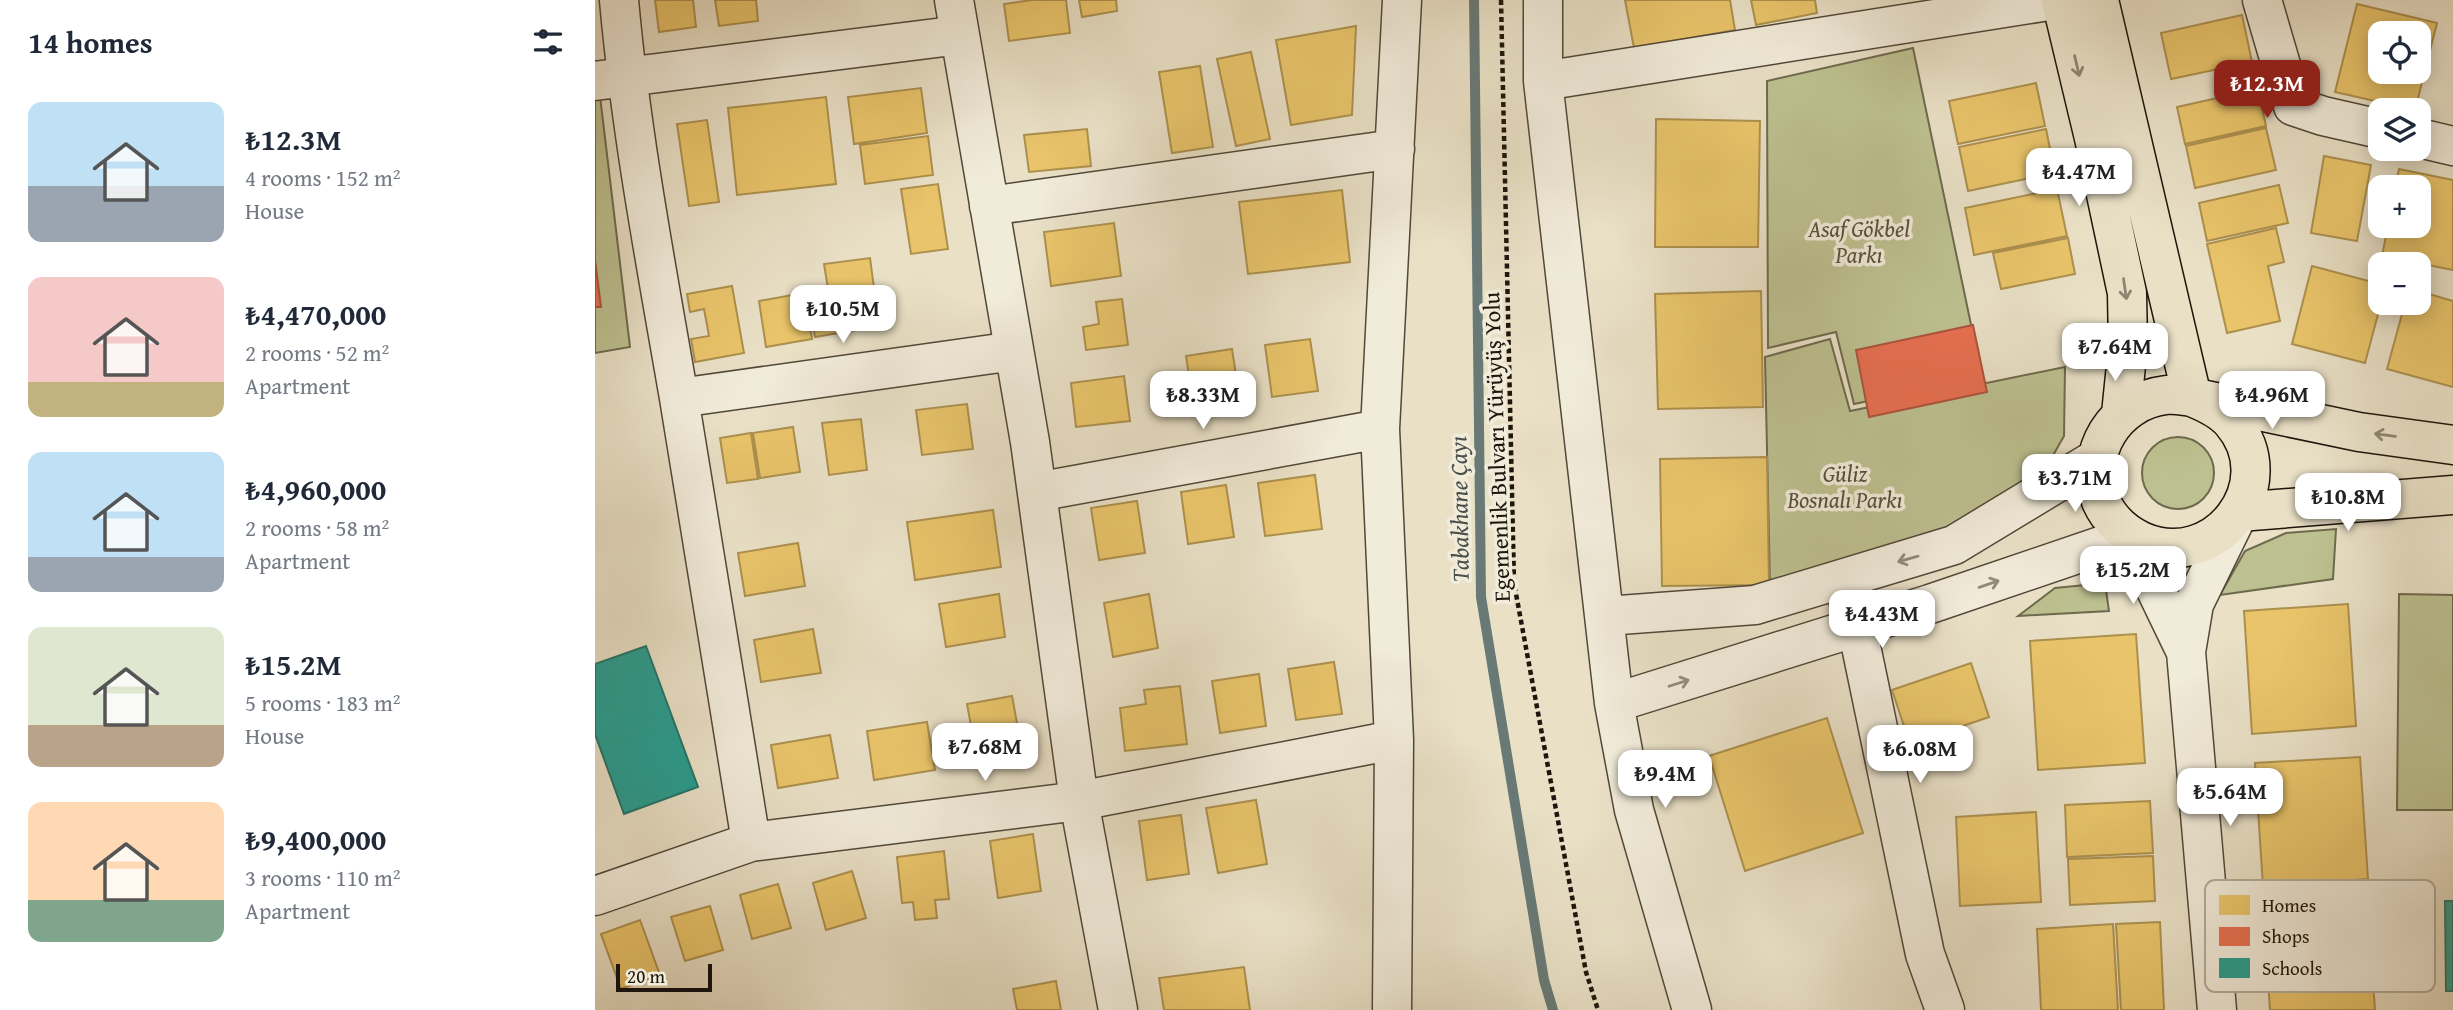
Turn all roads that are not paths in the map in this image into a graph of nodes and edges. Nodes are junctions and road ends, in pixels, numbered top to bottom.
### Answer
1 (619, 0) edge
2 (1402, 0) edge
3 (1543, 0) edge
4 (2055, 0) edge
5 (2061, 0) edge
6 (2099, 0) edge
7 (2262, 0) edge
8 (957, 18) edge
9 (610, 79) edge
10 (1543, 81) junction
11 (2368, 126) edge
12 (2431, 141) edge
13 (2453, 146) edge
14 (1395, 149) junction
15 (989, 206) junction
16 (1014, 351) junction
17 (2192, 397) junction
18 (679, 398) junction
19 (2121, 414) junction
20 (1380, 429) junction
21 (2453, 445) edge
22 (2096, 459) junction
23 (1037, 492) junction
24 (2453, 495) edge
25 (2239, 512) junction
26 (2130, 536) junction
27 (1840, 579) junction
28 (1606, 616) junction
29 (1857, 627) junction
30 (2186, 652) junction
31 (1614, 703) junction
32 (1394, 740) junction
33 (1079, 801) junction
34 (751, 842) junction
35 (2206, 880) edge
36 (595, 896) edge
37 (2215, 992) edge
38 (1118, 1010) edge
39 (1392, 1010) edge
40 (1692, 1010) edge
41 (1945, 1010) edge
42 (2217, 1010) edge

1 - 9 street
2 - 14 street
3 - 10 street
4 - 10 street
5 -> 19 main road
6 - 17 main road
7 - 11 street
8 - 9 street
8 - 15 street
9 - 18 street
10 - 28 street
12 - 13 street
14 - 15 street
14 - 20 street
15 - 16 street
16 - 18 street
16 - 23 street
17 - 19 main road
21 -> 17 main road
17 - 25 main road
18 - 34 street
19 - 22 main road
20 - 23 street
20 - 32 street
22 - 26 main road
22 -> 27 street
23 - 33 street
24 - 25 main road
25 - 26 main road
25 - 30 street
29 -> 26 street
26 - 30 street
27 - 28 street
27 - 29 street
28 - 31 street
31 -> 29 street
29 - 41 street
30 - 35 street
31 - 40 street
32 - 33 street
32 - 39 street
33 - 34 street
33 - 38 street
34 - 36 street
37 - 42 street

